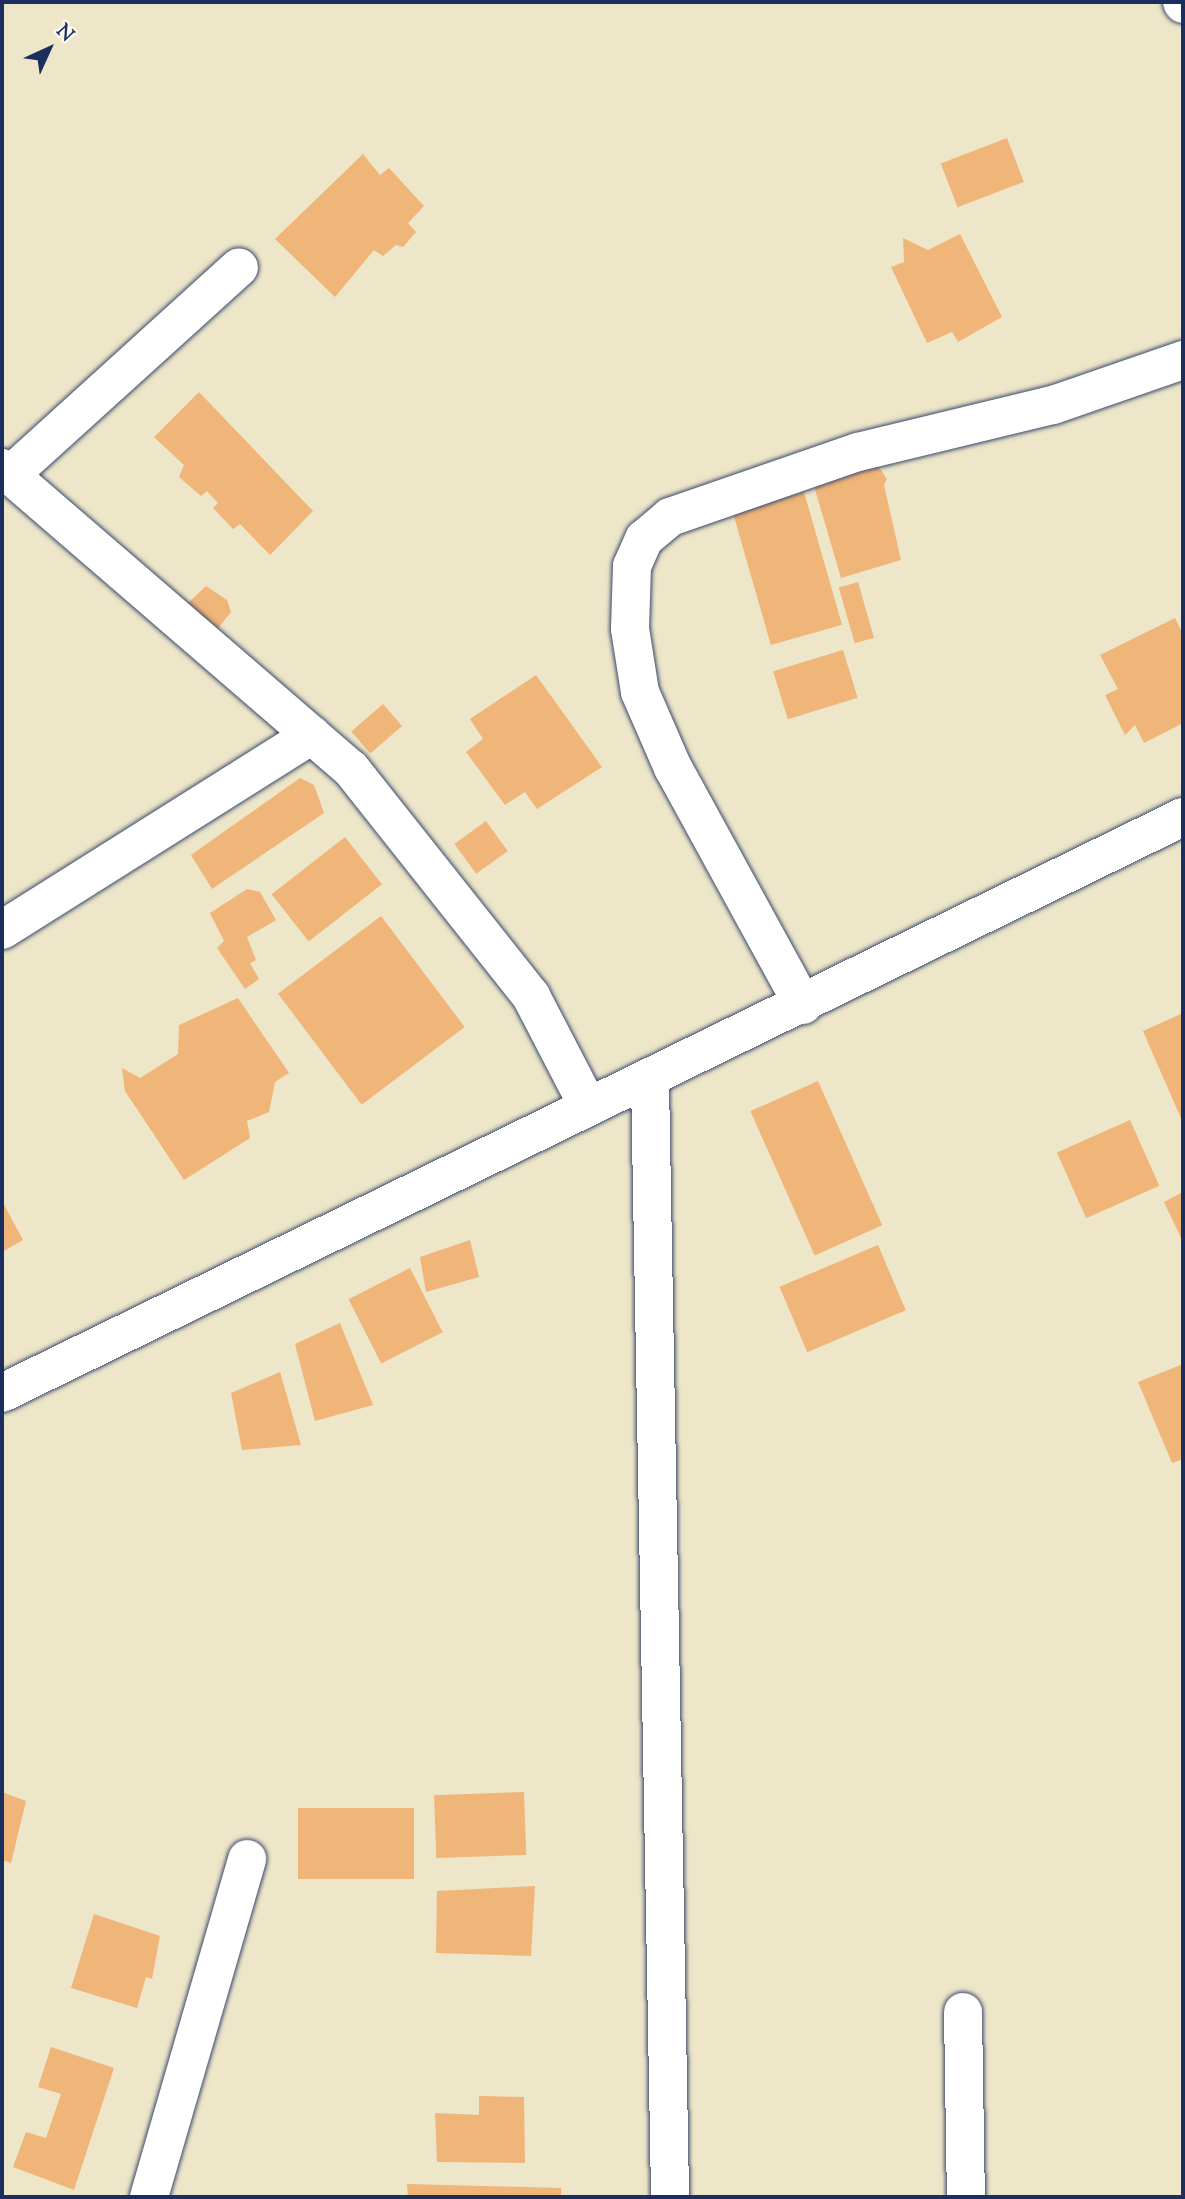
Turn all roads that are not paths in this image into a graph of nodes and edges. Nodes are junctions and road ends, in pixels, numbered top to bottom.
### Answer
1 (239, 267) dead end
2 (1183, 360) edge
3 (6, 472) edge
4 (312, 735) junction
5 (1183, 817) edge
6 (2, 930) edge
7 (803, 1005) junction
8 (650, 1081) junction
9 (588, 1106) junction
10 (2, 1393) edge
11 (247, 1859) dead end
12 (963, 2012) dead end
13 (149, 2197) edge
14 (670, 2197) edge
15 (966, 2197) edge

1 - 3 street
2 - 7 street
3 - 4 street
4 - 6 street
4 - 9 street
5 - 7 street
7 - 8 street
8 - 9 street
8 - 14 street
9 - 10 street
11 - 13 street
12 - 15 street

